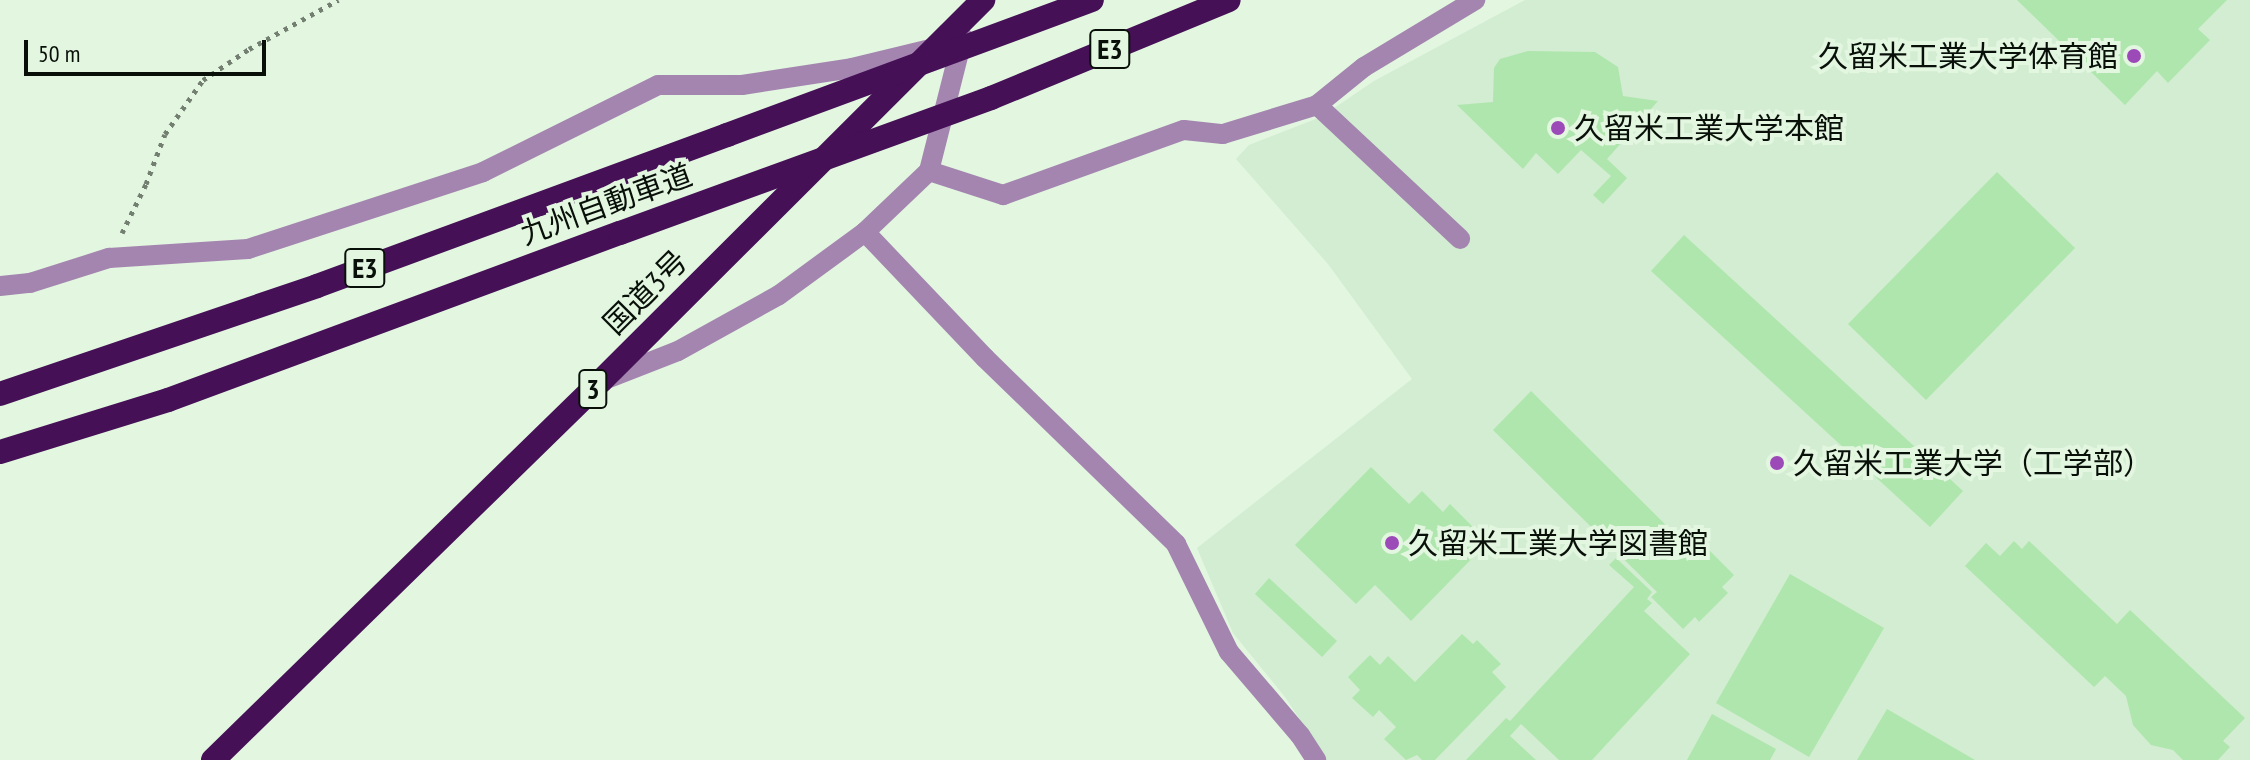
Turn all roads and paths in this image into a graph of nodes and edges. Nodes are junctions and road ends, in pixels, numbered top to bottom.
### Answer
1 (338, 0) edge
2 (1092, 0) edge
3 (1229, 0) edge
4 (1475, 0) edge
5 (976, 7) edge
6 (934, 48) junction
7 (1317, 105) junction
8 (929, 171) junction
9 (865, 232) junction
10 (1460, 239) dead end
11 (109, 258) junction
12 (0, 286) edge
13 (601, 381) junction
14 (0, 394) edge
15 (0, 452) edge
16 (213, 760) edge
17 (1316, 760) edge

1 - 11 path
2 - 14 highway, 九州自動車道 / E3, bridge
3 - 15 highway, 九州自動車道 / E3, bridge
4 - 7 street
5 - 6 highway, 国道3号 / 3
5 - 8 street
6 - 11 street
6 - 13 highway, 国道3号 / 3
7 - 8 street
7 - 10 street
8 - 9 street
9 - 13 street
9 - 17 street
11 - 12 street
13 - 16 highway, 国道3号 / 3

